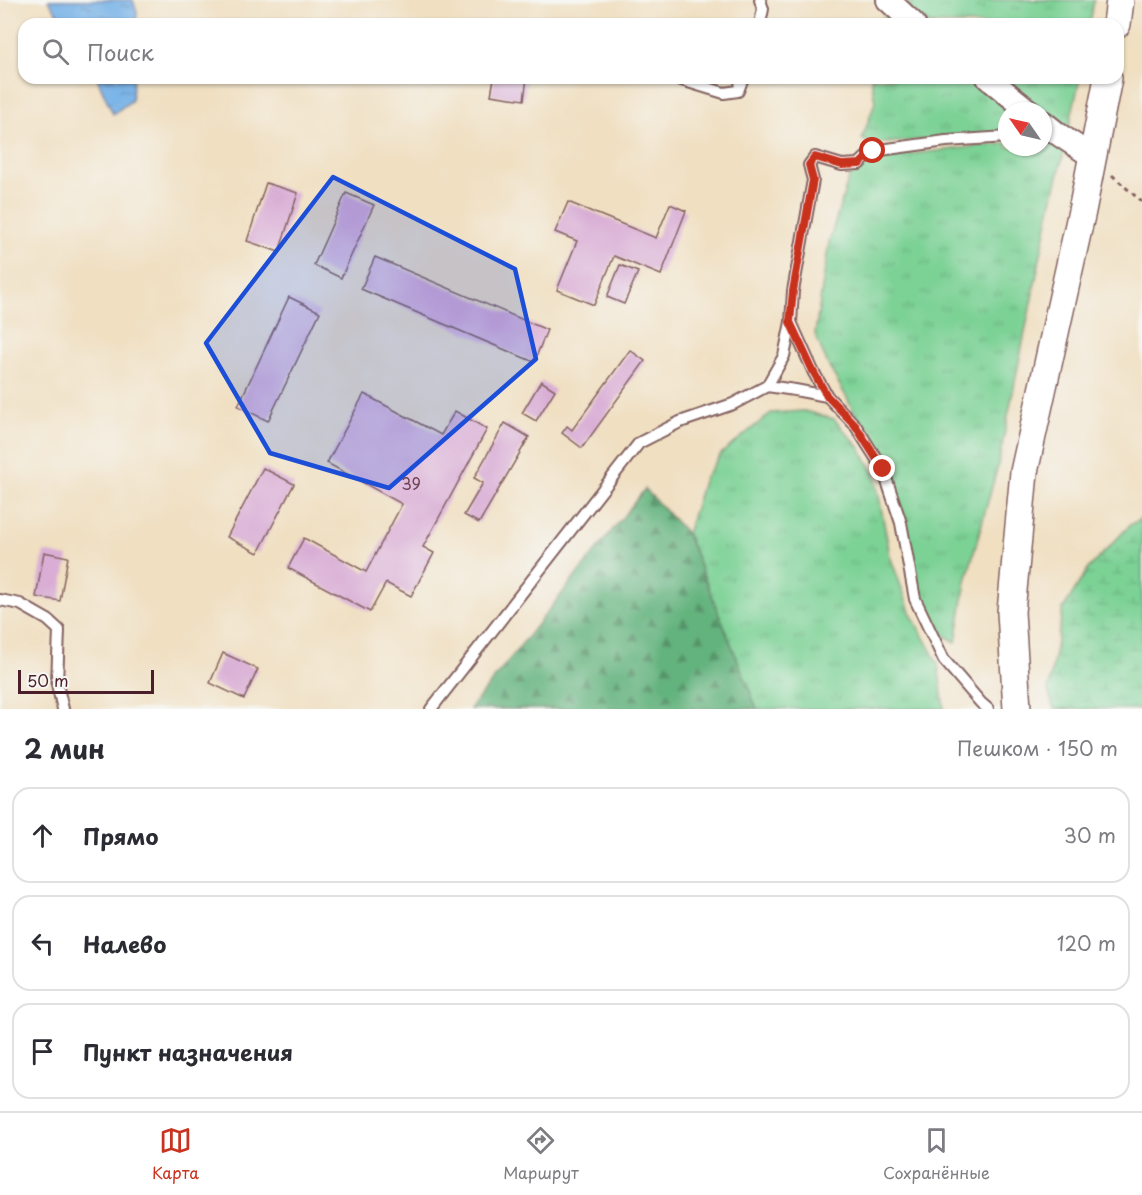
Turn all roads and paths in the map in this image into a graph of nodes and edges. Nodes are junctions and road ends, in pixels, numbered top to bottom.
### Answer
1 (760, 0) edge
2 (888, 0) edge
3 (1120, 0) edge
4 (761, 18) edge
5 (908, 18) edge
6 (1118, 18) edge
7 (695, 84) edge
8 (741, 84) edge
9 (995, 84) edge
10 (1107, 84) edge
11 (1018, 102) edge
12 (1052, 133) edge
13 (998, 138) edge
14 (1093, 158) junction
15 (1142, 202) edge
16 (790, 322) junction
17 (767, 387) junction
18 (827, 396) junction
19 (0, 600) edge
20 (63, 709) edge
21 (431, 709) edge
22 (988, 709) edge
23 (1017, 709) edge

1 - 4 lane
2 - 5 street
3 - 6 street
7 - 8 lane
9 - 11 street
10 - 14 street
12 - 14 street
13 - 16 lane
14 - 15 path
14 - 23 street
16 - 17 lane
16 - 18 lane
17 - 18 lane
17 - 21 lane
18 - 22 lane
19 - 20 lane

